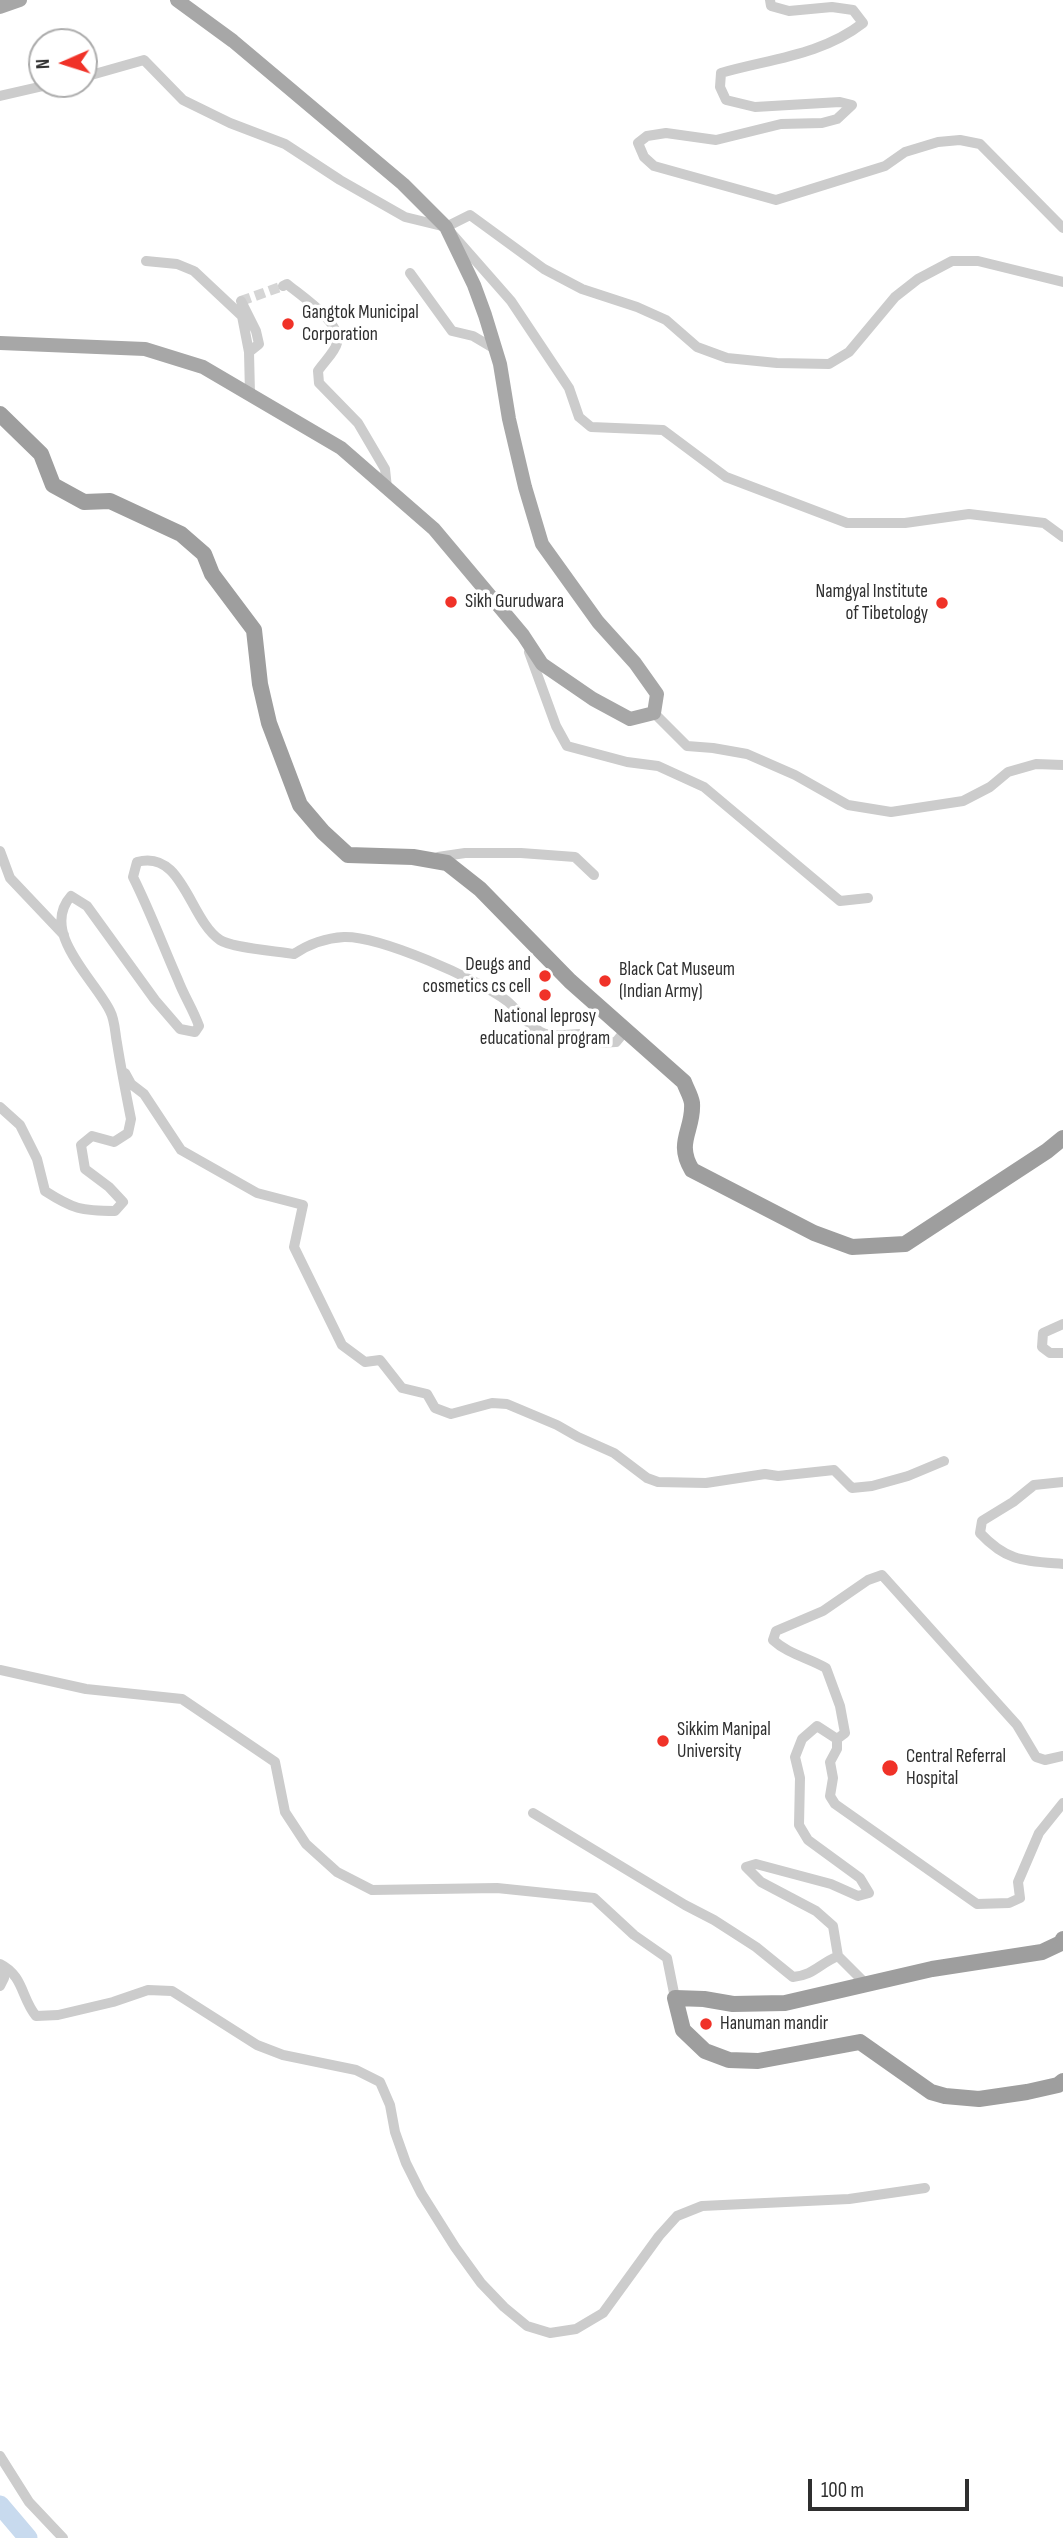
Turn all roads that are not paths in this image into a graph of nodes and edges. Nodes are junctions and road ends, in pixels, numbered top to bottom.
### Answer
1 (20, 0) edge
2 (177, 0) edge
3 (770, 0) edge
4 (0, 7) edge
5 (98, 73) edge
6 (28, 90) edge
7 (0, 96) edge
8 (446, 227) junction
9 (1063, 228) edge
10 (146, 261) dead end
11 (410, 273) dead end
12 (1063, 282) edge
13 (283, 286) dead end
14 (241, 301) dead end
15 (0, 343) edge
16 (495, 349) junction
17 (249, 352) junction
18 (250, 394) junction
19 (0, 414) edge
20 (387, 489) junction
21 (1063, 537) edge
22 (523, 635) junction
23 (654, 713) junction
24 (1063, 765) edge
25 (0, 851) edge
26 (424, 859) junction
27 (594, 875) dead end
28 (868, 898) dead end
29 (65, 935) junction
30 (625, 1031) junction
31 (121, 1067) junction
32 (0, 1107) edge
33 (1063, 1138) edge
34 (1063, 1324) edge
35 (1063, 1353) edge
36 (944, 1461) dead end
37 (1063, 1482) edge
38 (1063, 1564) edge
39 (0, 1670) edge
40 (837, 1739) junction
41 (1063, 1756) edge
42 (1063, 1803) edge
43 (533, 1813) dead end
44 (1063, 1939) edge
45 (838, 1956) junction
46 (0, 1964) edge
47 (0, 1970) edge
48 (866, 1984) junction
49 (0, 1986) edge
50 (675, 1998) junction
51 (1063, 2081) edge
52 (925, 2188) dead end
53 (0, 2456) edge
54 (63, 2538) edge

1 - 4 main road
2 - 8 main road
3 - 9 street
5 - 8 street
6 - 7 street
8 - 12 street
8 - 16 main road
8 - 21 street
10 - 17 street
11 - 16 street
13 - 20 street
14 - 17 street
15 - 18 main road
16 - 23 main road
17 - 18 street
18 - 20 main road
19 - 26 highway
20 - 22 main road
22 - 23 main road
22 - 28 street
23 - 24 street
25 - 29 street
26 - 27 street
26 - 30 highway
29 - 30 street
29 - 31 street
30 - 33 highway
31 - 32 street
31 - 36 street
34 - 35 street
37 - 38 street
39 - 50 street
40 - 41 street
40 - 42 street
40 - 45 street
43 - 45 street
44 - 48 highway
45 - 48 street
46 - 52 street
47 - 49 street
48 - 50 highway
50 - 51 highway
53 - 54 street

